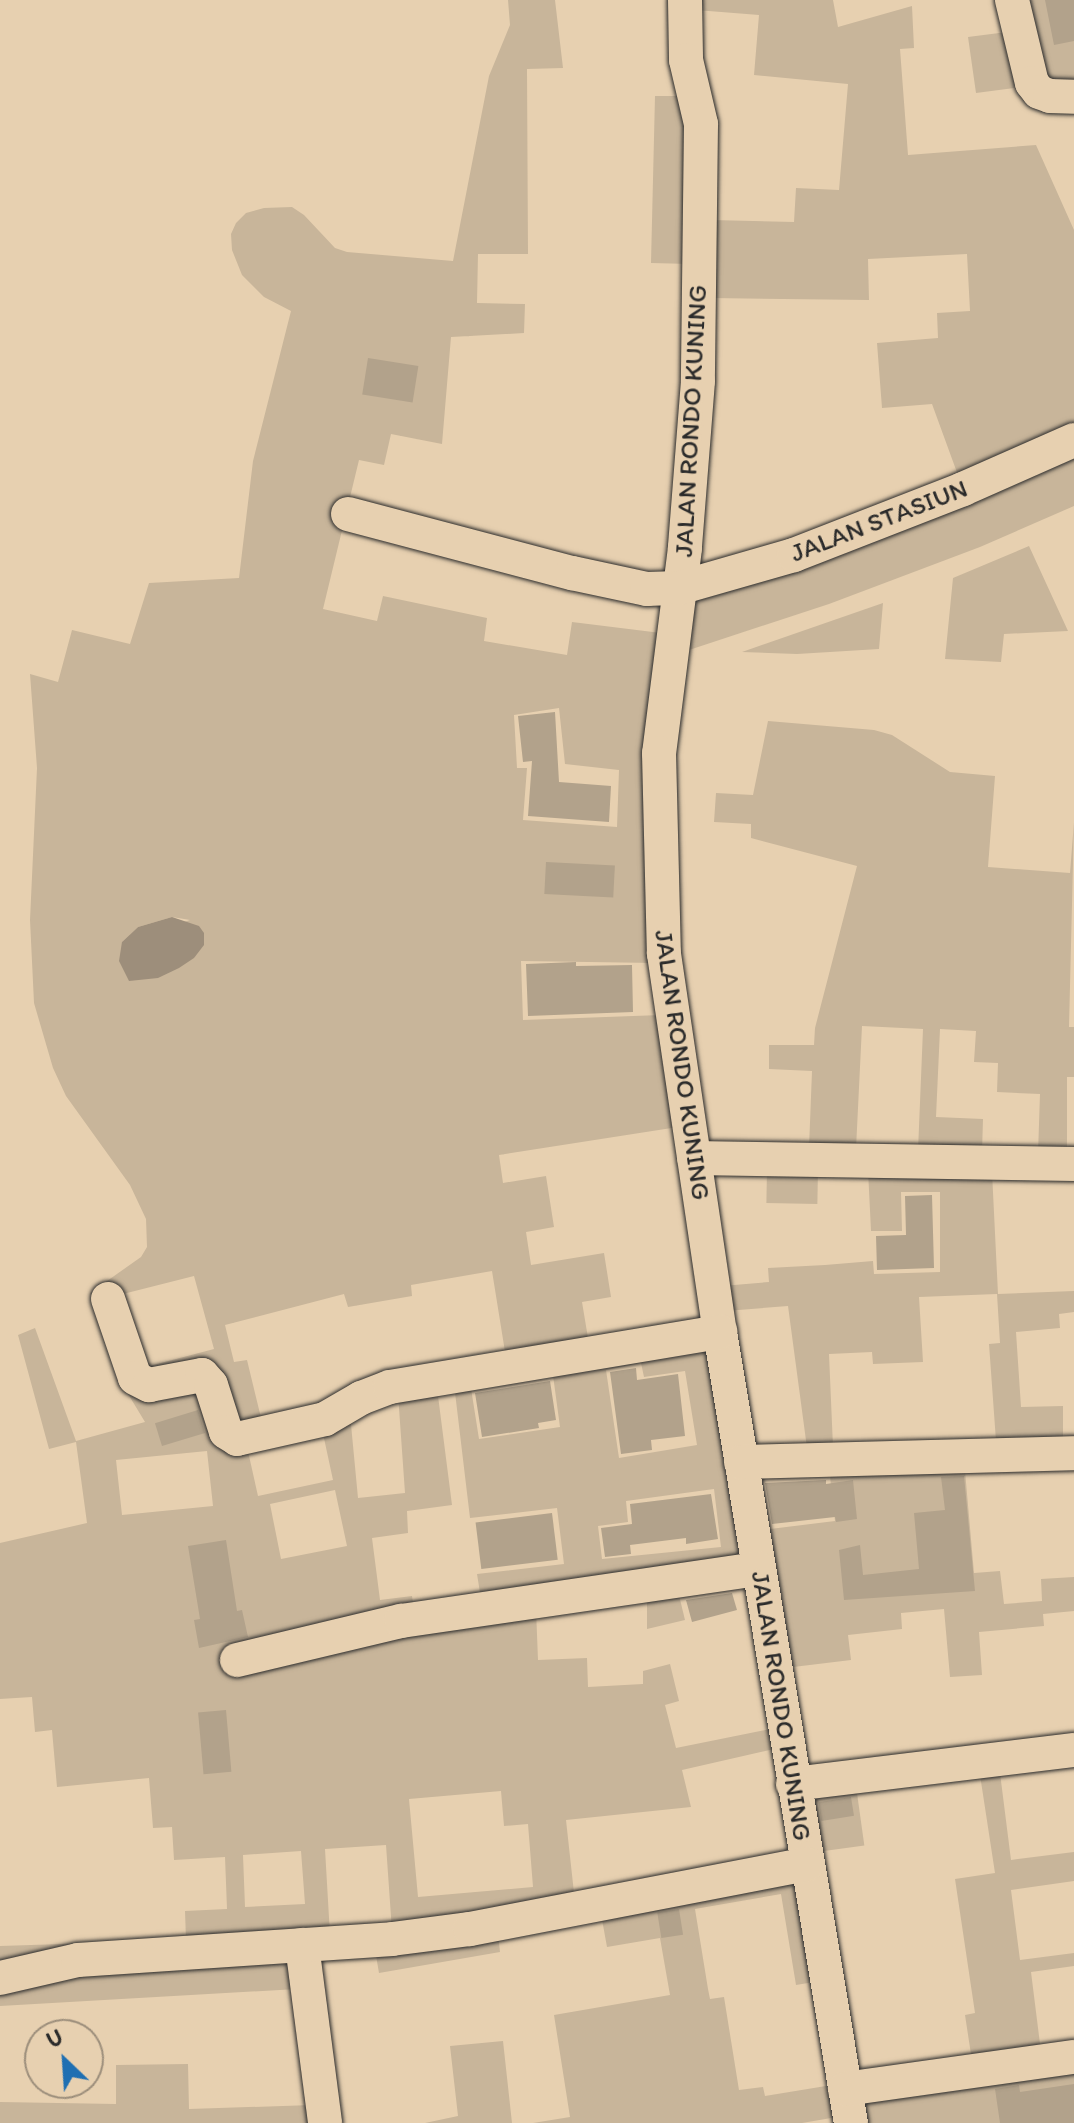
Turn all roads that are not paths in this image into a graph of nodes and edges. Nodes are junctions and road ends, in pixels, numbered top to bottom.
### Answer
1 (685, 0) edge
2 (1012, 0) edge
3 (1074, 97) edge
4 (1074, 440) edge
5 (348, 514) dead end
6 (679, 588) junction
7 (694, 1158) junction
8 (1074, 1164) edge
9 (108, 1299) dead end
10 (720, 1332) junction
11 (1074, 1453) edge
12 (741, 1462) junction
13 (758, 1569) junction
14 (237, 1660) dead end
15 (1074, 1750) edge
16 (793, 1784) junction
17 (807, 1864) junction
18 (302, 1945) junction
19 (0, 1978) edge
20 (1074, 2057) edge
21 (845, 2089) junction
22 (325, 2123) edge
23 (851, 2123) edge

1 - 6 street, JALAN RONDO KUNING
2 - 3 street
4 - 6 street, JALAN STASIUN
5 - 6 street, JALAN STASIUN
6 - 7 street, JALAN RONDO KUNING
7 - 8 street
7 - 10 street, JALAN RONDO KUNING
9 - 10 street
10 - 12 street, JALAN RONDO KUNING
11 - 12 street
12 - 13 street, JALAN RONDO KUNING
13 - 14 street
13 - 16 street, JALAN RONDO KUNING
15 - 16 street
16 - 17 street, JALAN RONDO KUNING
17 - 18 street
17 - 21 street, JALAN RONDO KUNING
18 - 19 street
18 - 22 street
20 - 21 street
21 - 23 street, JALAN RONDO KUNING

